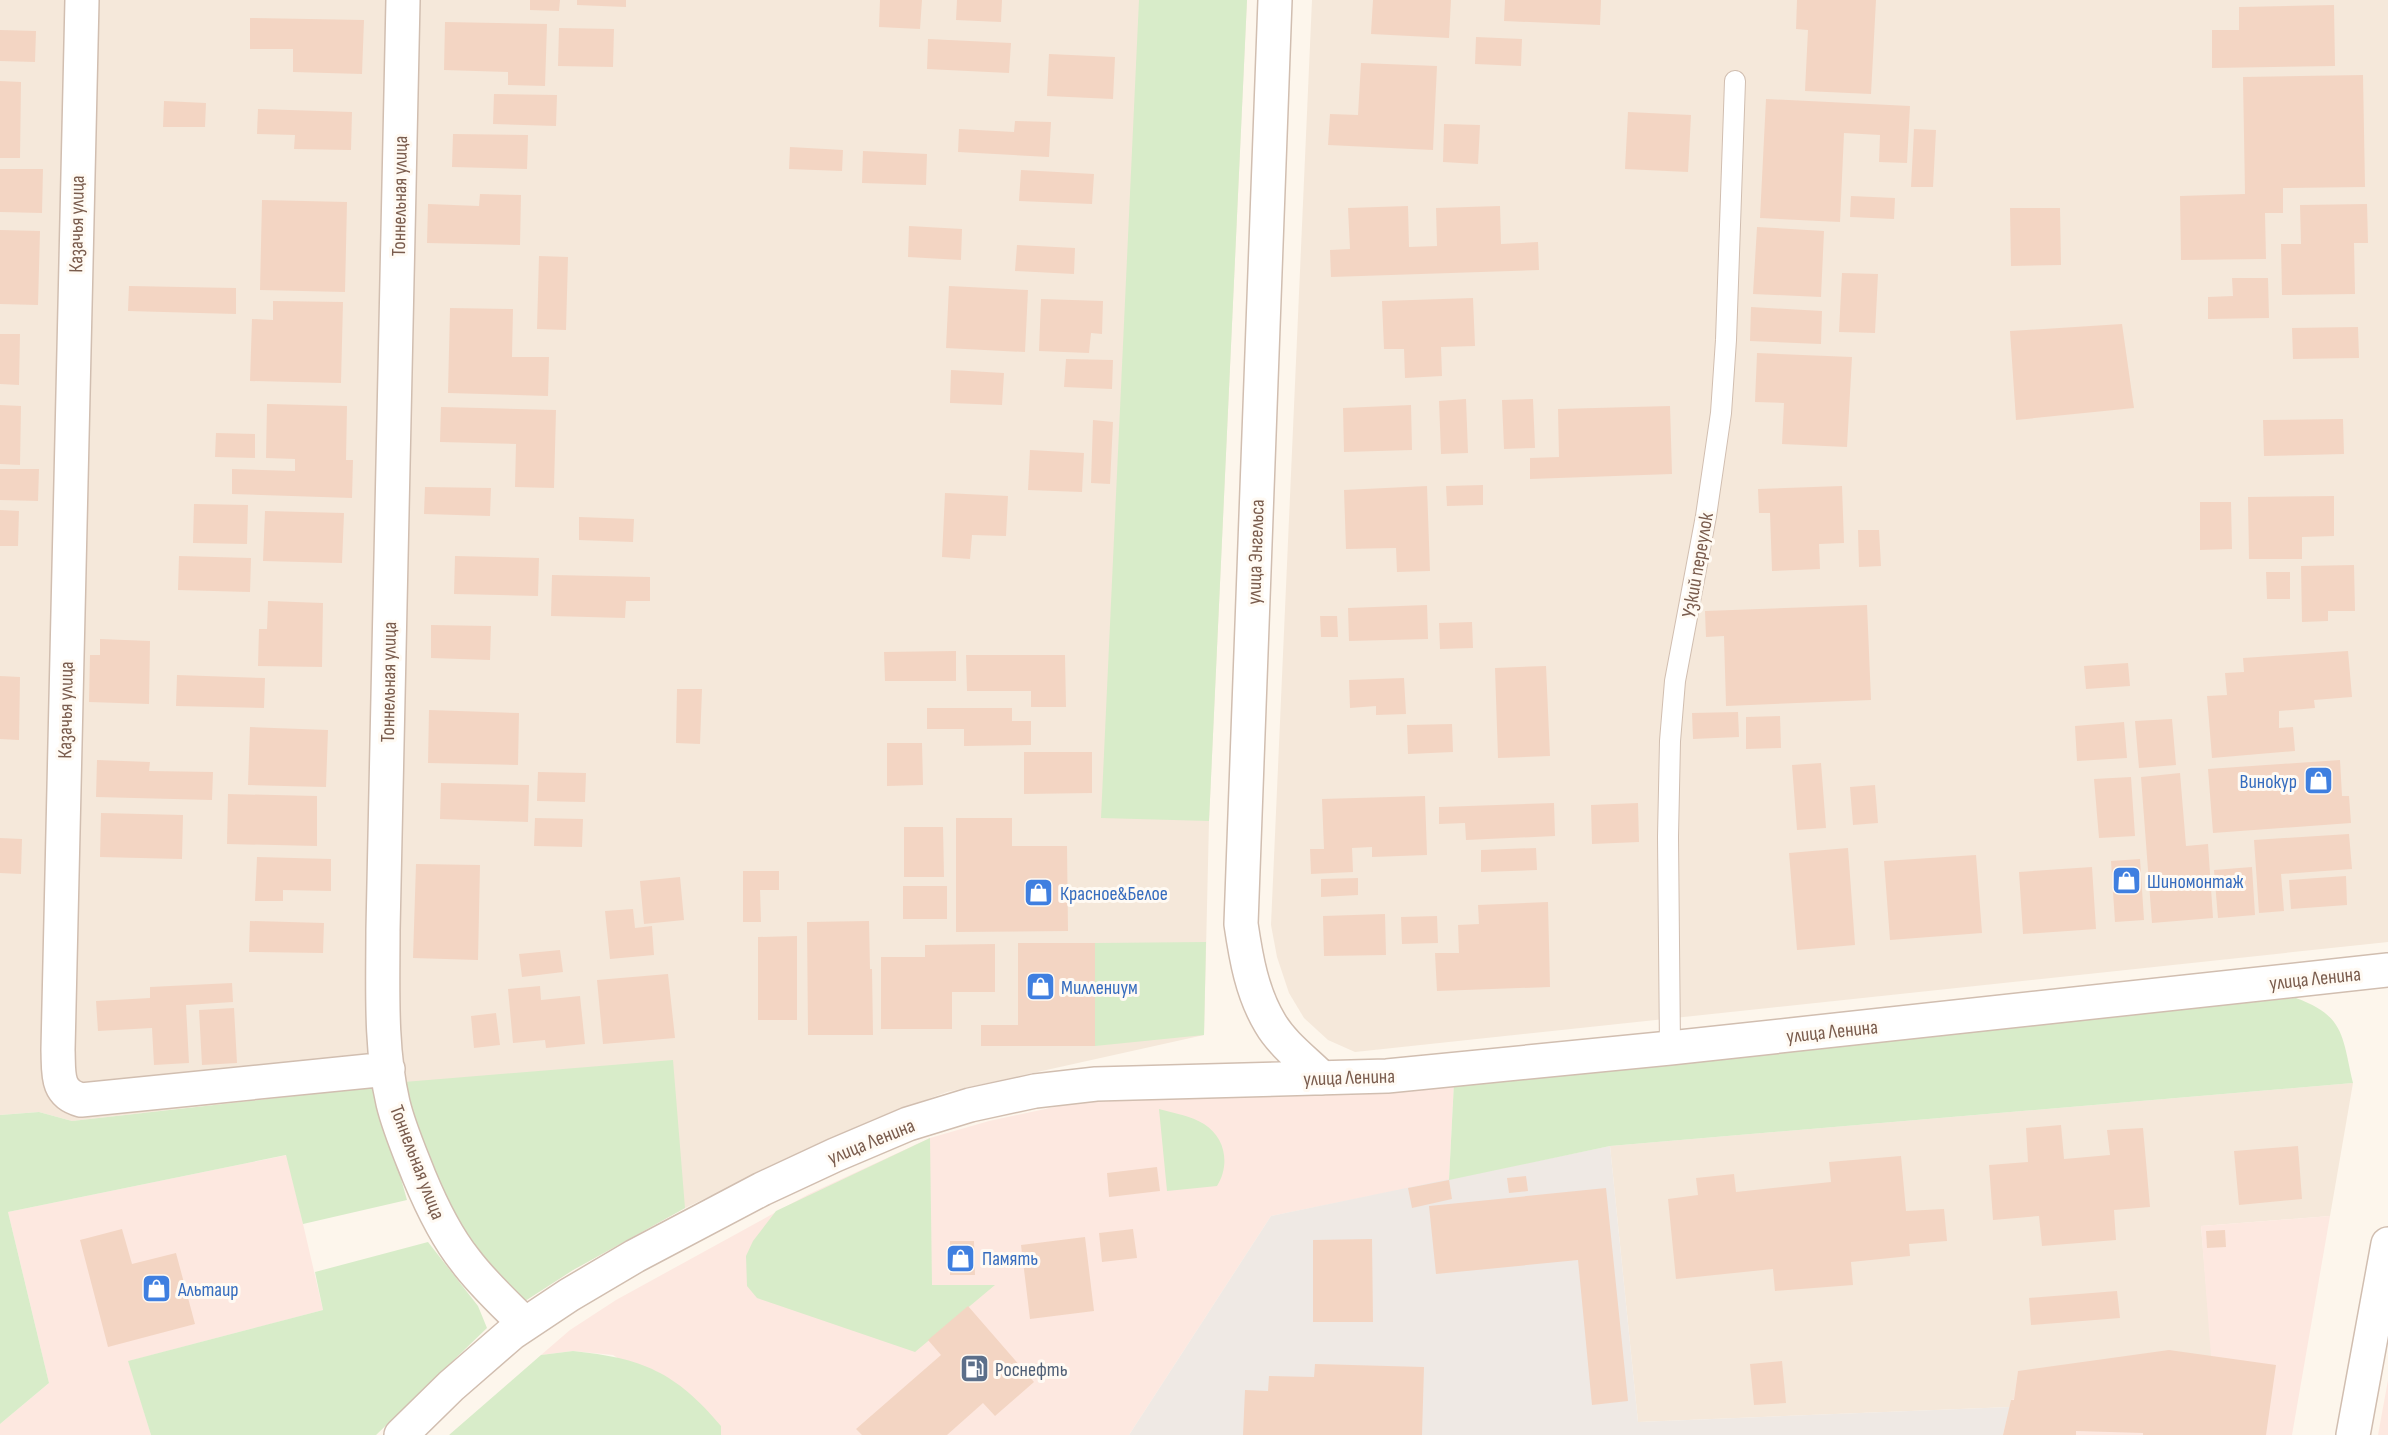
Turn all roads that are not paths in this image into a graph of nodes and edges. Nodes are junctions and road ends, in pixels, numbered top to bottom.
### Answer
1 (82, 0) edge
2 (403, 0) edge
3 (1275, 0) edge
4 (1735, 81) dead end
5 (2388, 970) edge
6 (1670, 1048) junction
7 (388, 1069) junction
8 (1322, 1078) junction
9 (2388, 1244) edge
10 (524, 1323) junction
11 (401, 1435) edge
12 (2353, 1435) edge

1 - 7 street, Казачья улица
2 - 7 street, Тоннельная улица
3 - 8 street, улица Энгельса
4 - 6 lane, Узкий переулок
5 - 6 street, улица Ленина
6 - 8 street, улица Ленина
7 - 10 street, Тоннельная улица
8 - 10 street, улица Ленина
9 - 12 street
10 - 11 street, улица Ленина

